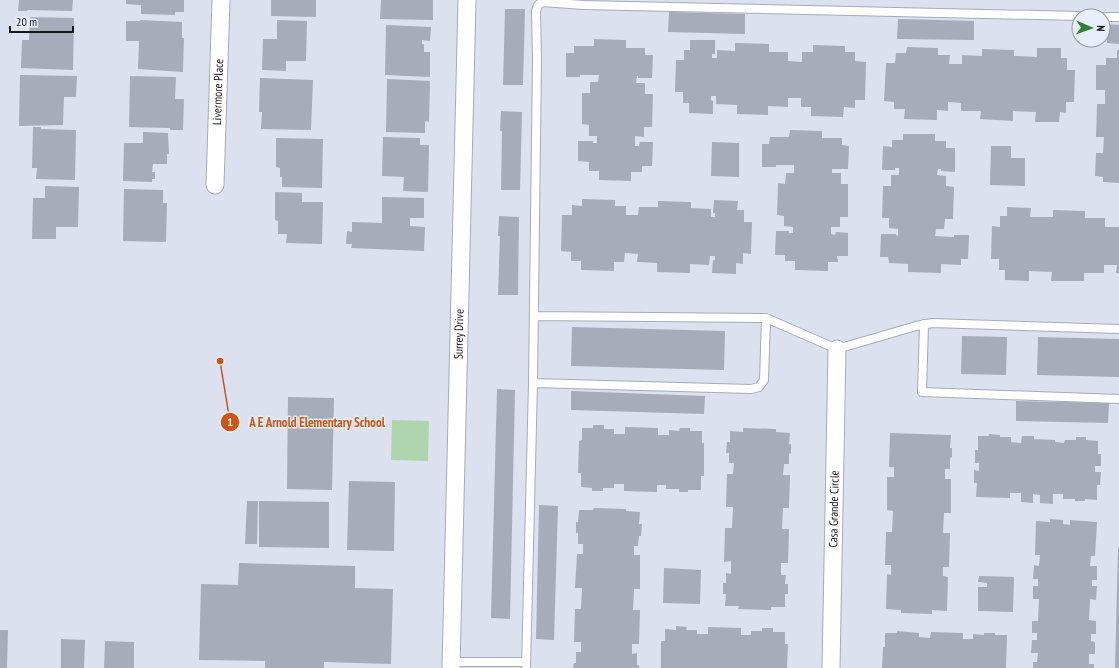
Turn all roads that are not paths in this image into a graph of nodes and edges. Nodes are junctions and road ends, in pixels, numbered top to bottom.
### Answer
1 (221, 0) edge
2 (467, 0) edge
3 (1071, 16) edge
4 (215, 185) dead end
5 (534, 316) junction
6 (766, 318) junction
7 (924, 324) junction
8 (1119, 328) edge
9 (837, 349) junction
10 (533, 384) junction
11 (1119, 399) edge
12 (451, 665) edge
13 (526, 665) edge
14 (831, 668) edge

1 - 4 street, Livermore Place
2 - 12 street, Surrey Drive
3 - 5 lane
5 - 6 lane
5 - 10 lane
6 - 9 lane
6 - 10 lane
7 - 8 lane
7 - 9 lane
7 - 11 lane
9 - 14 street, Casa Grande Circle
10 - 13 lane
12 - 13 lane

